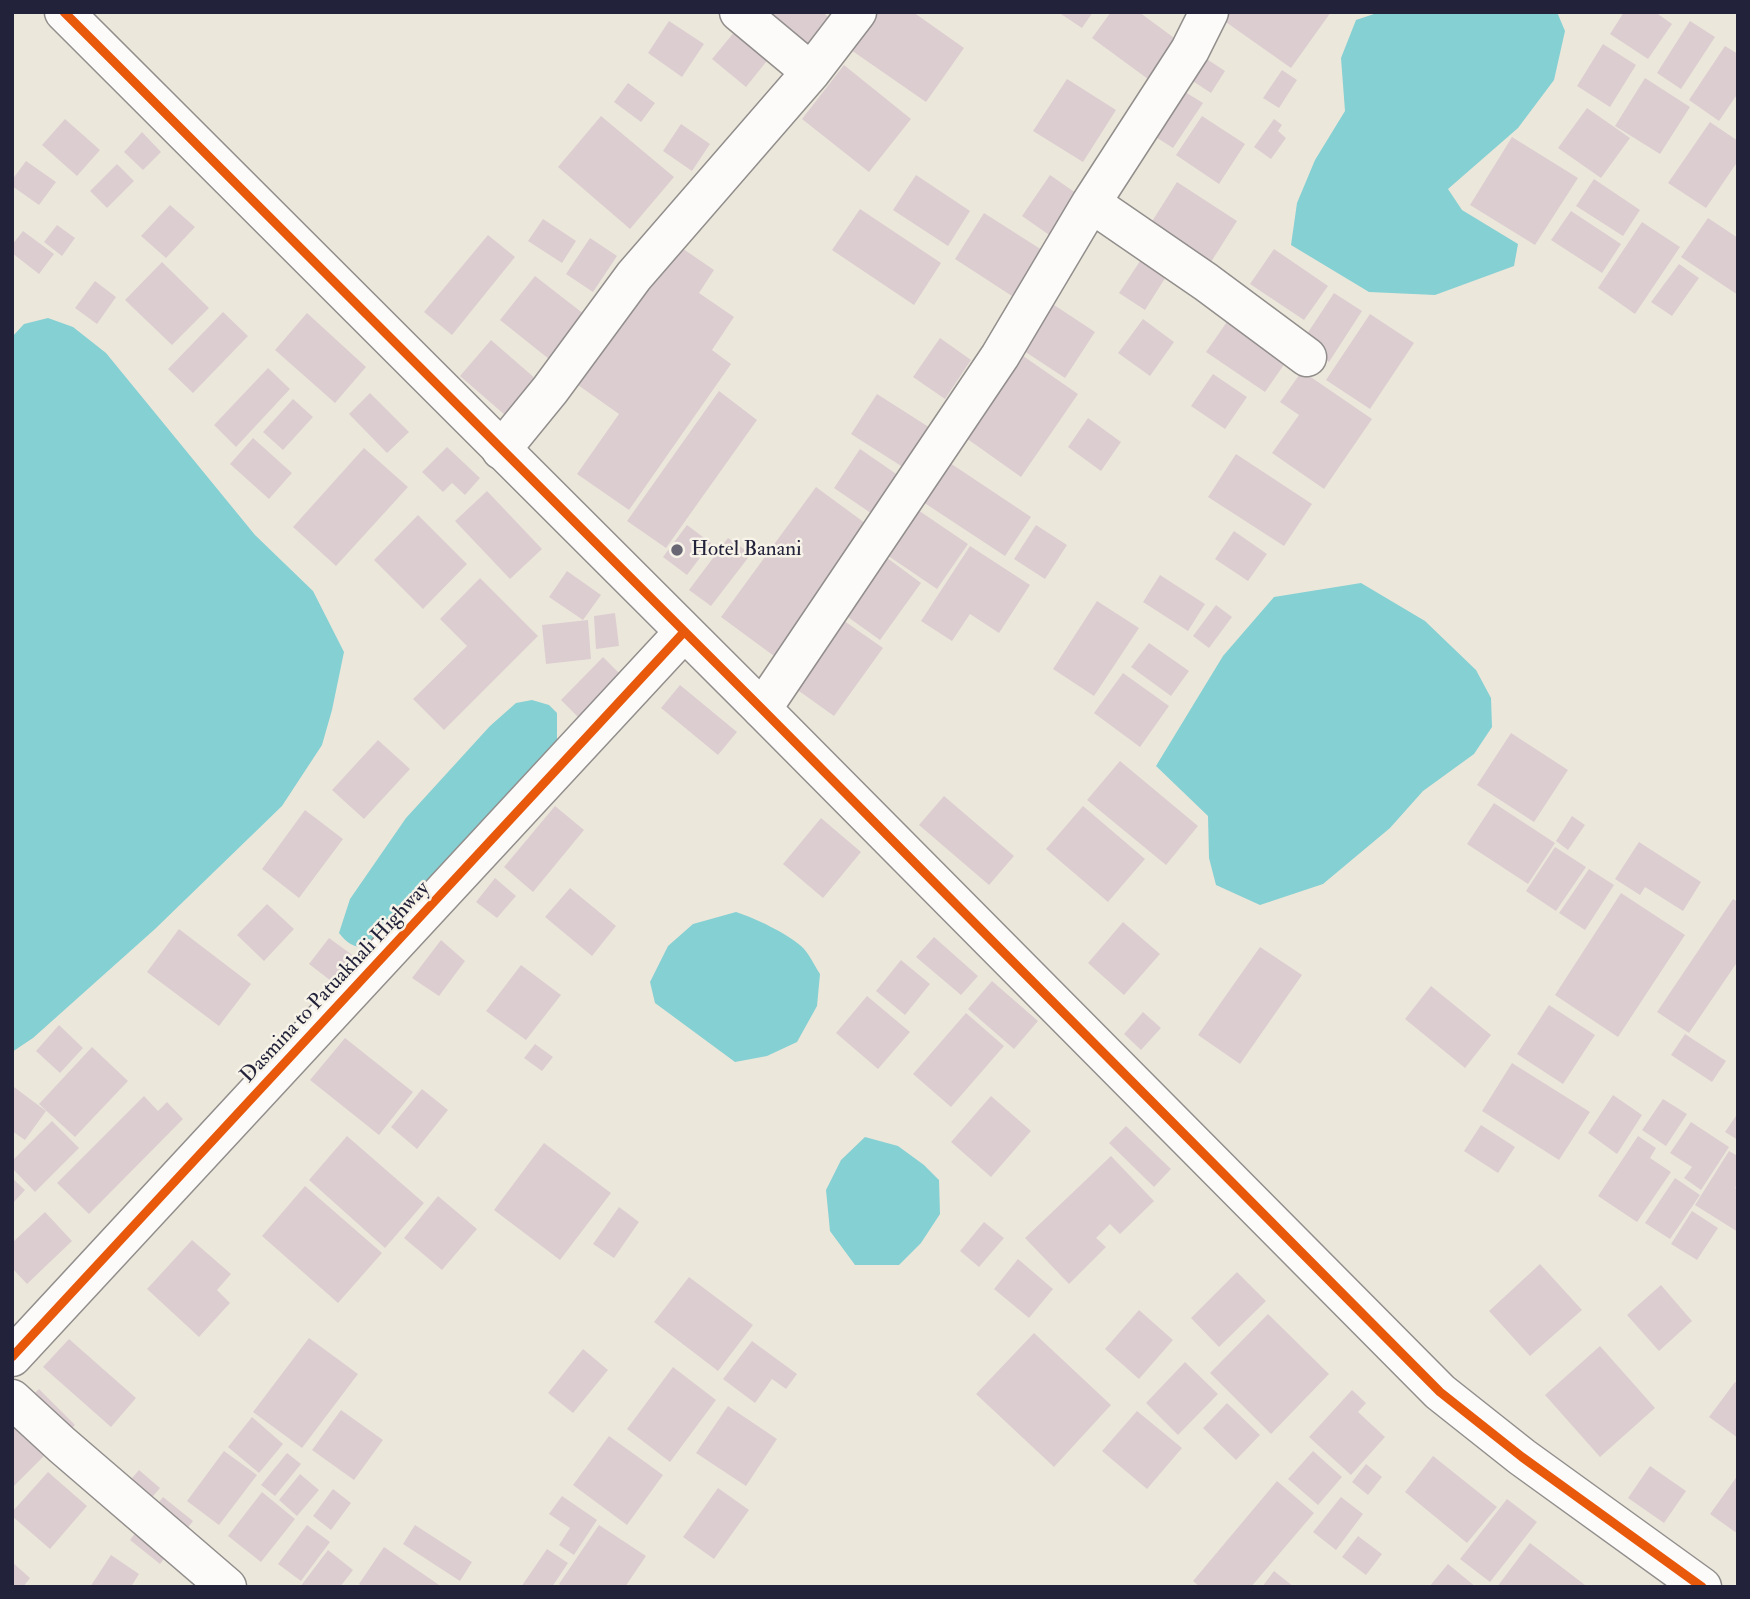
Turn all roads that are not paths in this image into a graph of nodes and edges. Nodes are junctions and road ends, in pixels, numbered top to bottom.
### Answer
1 (64, 12) edge
2 (738, 12) edge
3 (857, 12) edge
4 (1209, 12) edge
5 (811, 72) junction
6 (1091, 203) junction
7 (1307, 358) dead end
8 (501, 450) junction
9 (684, 632) junction
10 (762, 709) junction
11 (12, 1357) edge
12 (12, 1399) edge
13 (227, 1587) edge
14 (1702, 1587) edge

1 - 8 street
2 - 5 street
3 - 5 street
4 - 6 street
5 - 8 street
6 - 7 street
6 - 10 street
8 - 9 street
9 - 10 street
9 - 11 street, Dasmina to Patuakhali Highway
10 - 14 street
12 - 13 street

